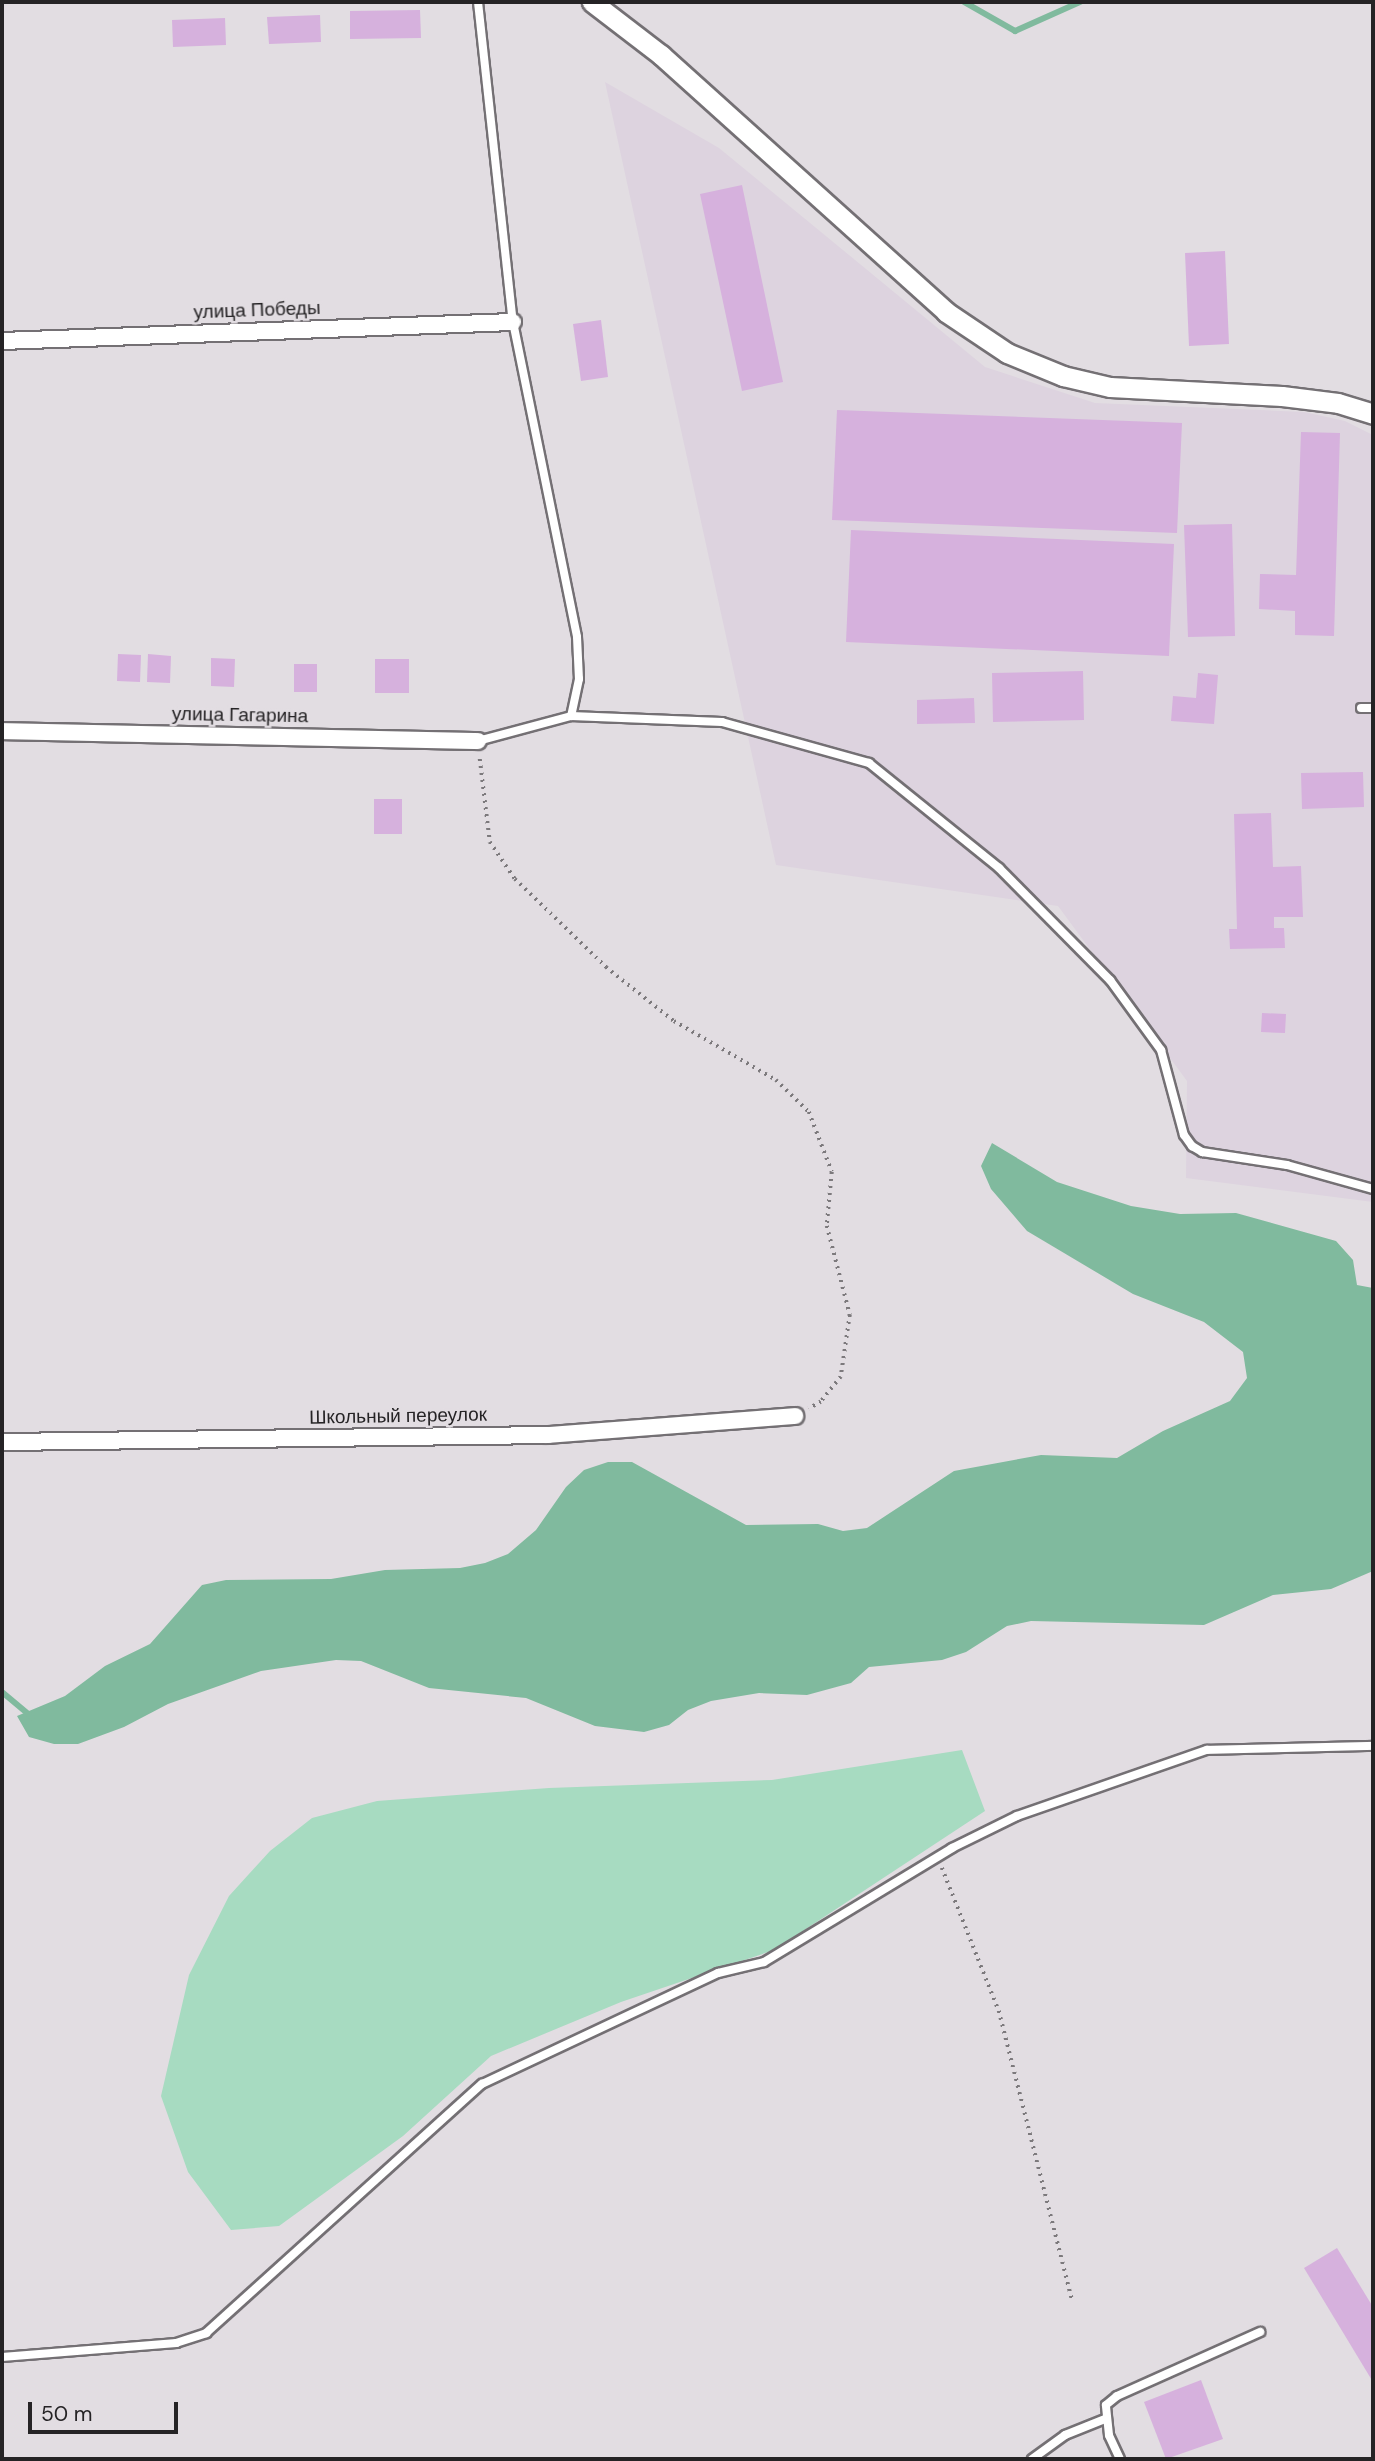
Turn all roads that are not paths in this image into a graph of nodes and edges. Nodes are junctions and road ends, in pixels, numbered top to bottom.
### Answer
1 (478, 2) edge
2 (592, 2) edge
3 (513, 322) junction
4 (2, 341) edge
5 (1373, 414) edge
6 (1361, 708) dead end
7 (1373, 708) edge
8 (571, 716) junction
9 (2, 731) edge
10 (478, 741) joint
11 (1373, 1189) edge
12 (795, 1416) road end
13 (2, 1442) edge
14 (1373, 1746) edge
15 (1260, 2332) dead end
16 (2, 2357) edge
17 (1105, 2419) junction
18 (1032, 2459) edge
19 (1120, 2459) edge

1 - 3 lane
2 - 5 street
3 - 4 street, улица Победы
3 - 8 lane
6 - 7 lane
8 - 10 lane
8 - 11 lane
9 - 10 street, улица Гагарина
12 - 13 street, Школьный переулок
14 - 16 lane
15 - 17 lane
17 - 18 lane
17 - 19 lane

